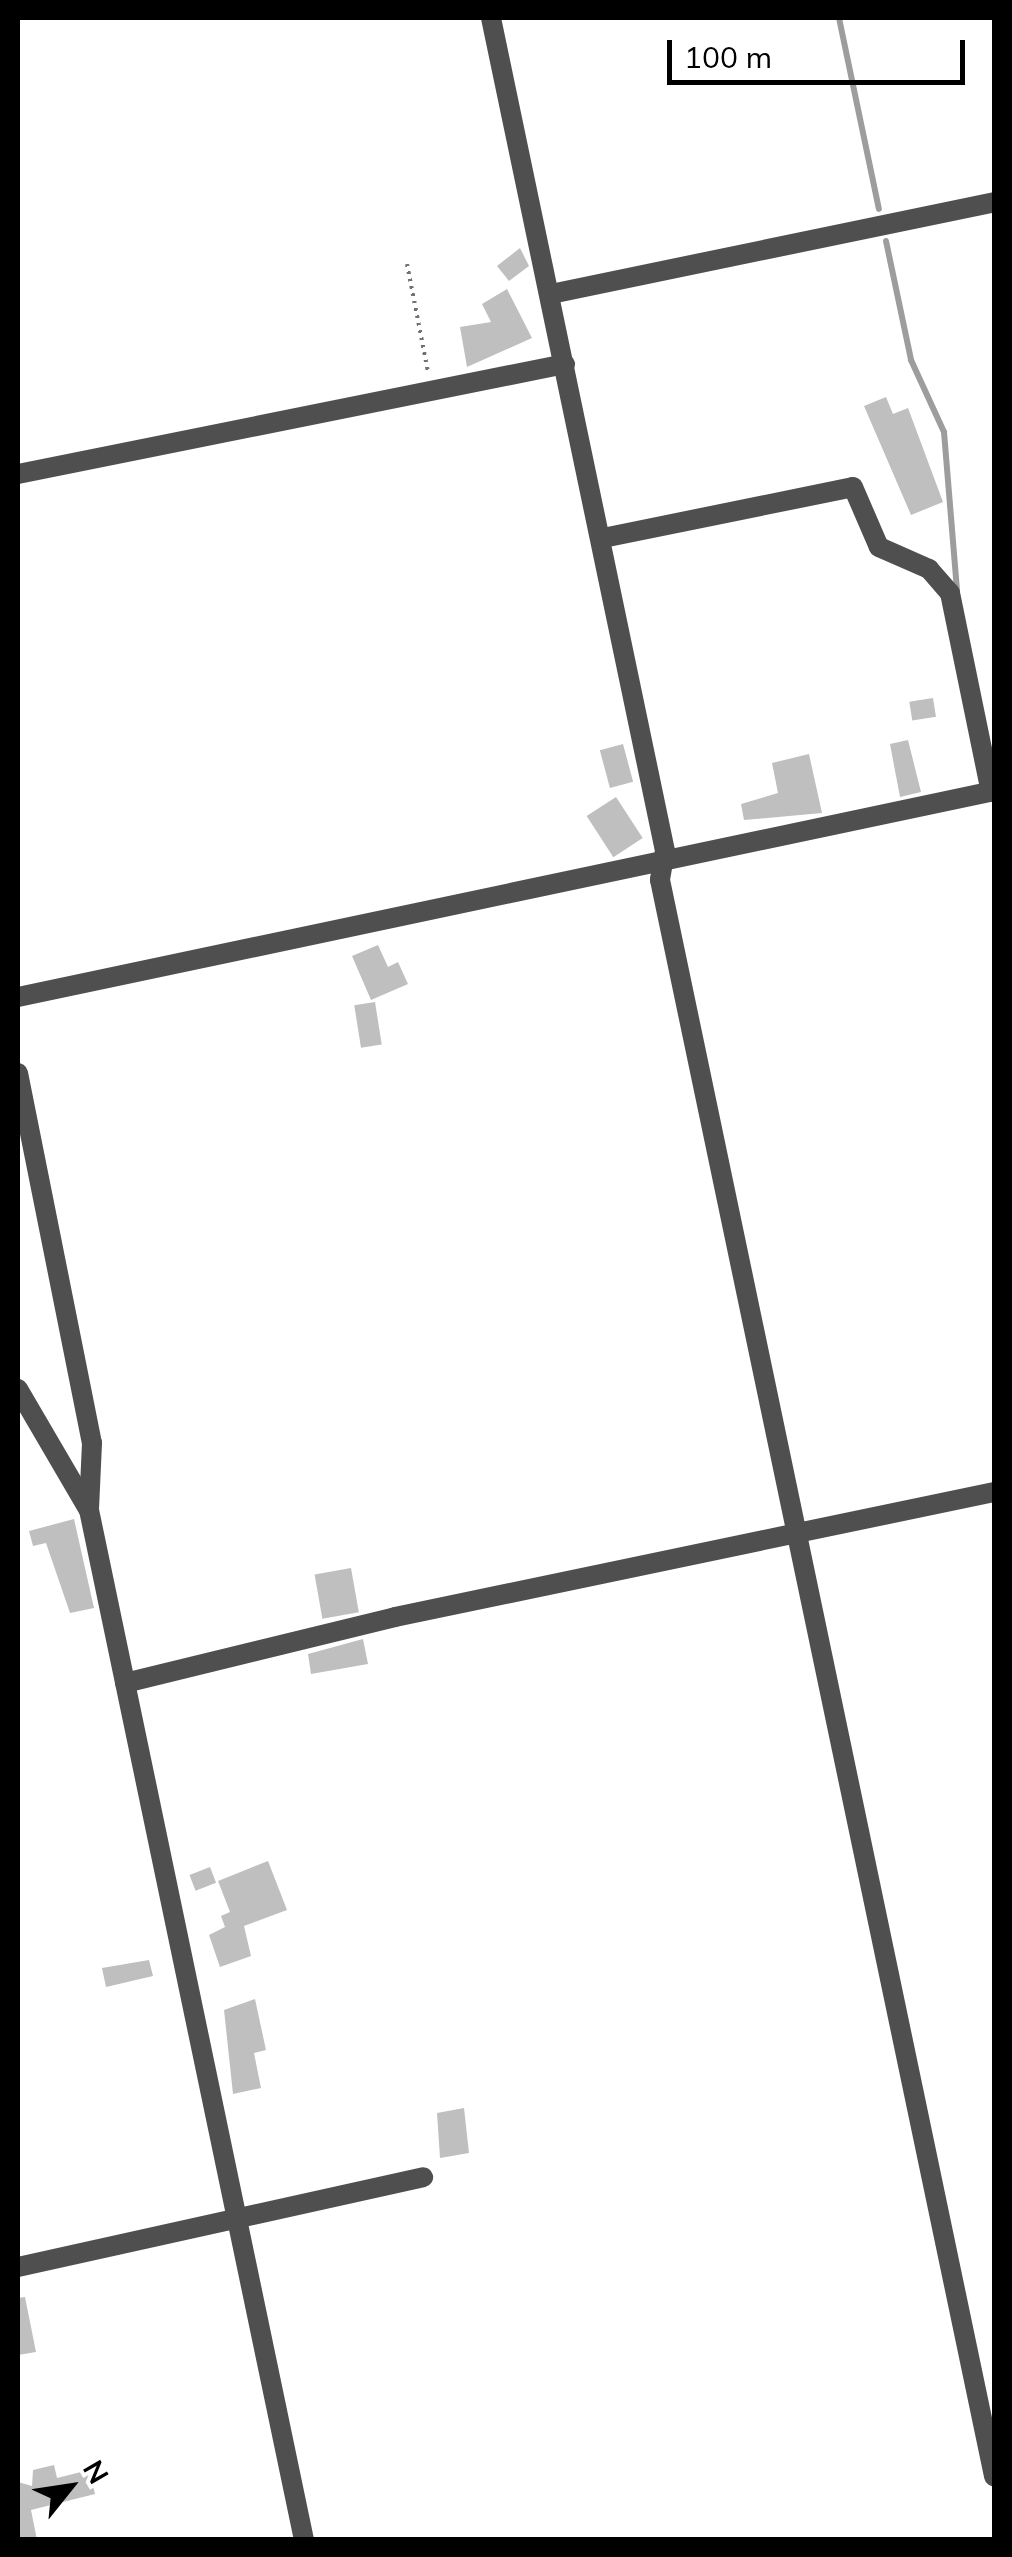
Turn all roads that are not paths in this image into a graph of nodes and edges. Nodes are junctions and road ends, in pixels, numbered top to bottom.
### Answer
1 (491, 18) edge
2 (994, 202) edge
3 (551, 294) junction
4 (565, 364) junction
5 (18, 474) edge
6 (603, 538) junction
7 (993, 792) edge
8 (663, 863) junction
9 (18, 997) edge
10 (18, 1073) edge
11 (18, 1388) edge
12 (994, 1492) edge
13 (89, 1510) junction
14 (798, 1532) junction
15 (125, 1683) junction
16 (423, 2178) dead end
17 (238, 2220) junction
18 (18, 2268) edge
19 (994, 2476) edge
20 (304, 2540) edge

1 - 3 street
2 - 3 street
3 - 4 street
4 - 5 street
4 - 6 street
6 - 7 street
6 - 8 street
7 - 8 street
8 - 9 street
8 - 14 street
10 - 13 street
11 - 13 street
12 - 14 street
13 - 15 street
14 - 15 street
14 - 19 street
15 - 17 street
16 - 17 street
17 - 18 street
17 - 20 street

